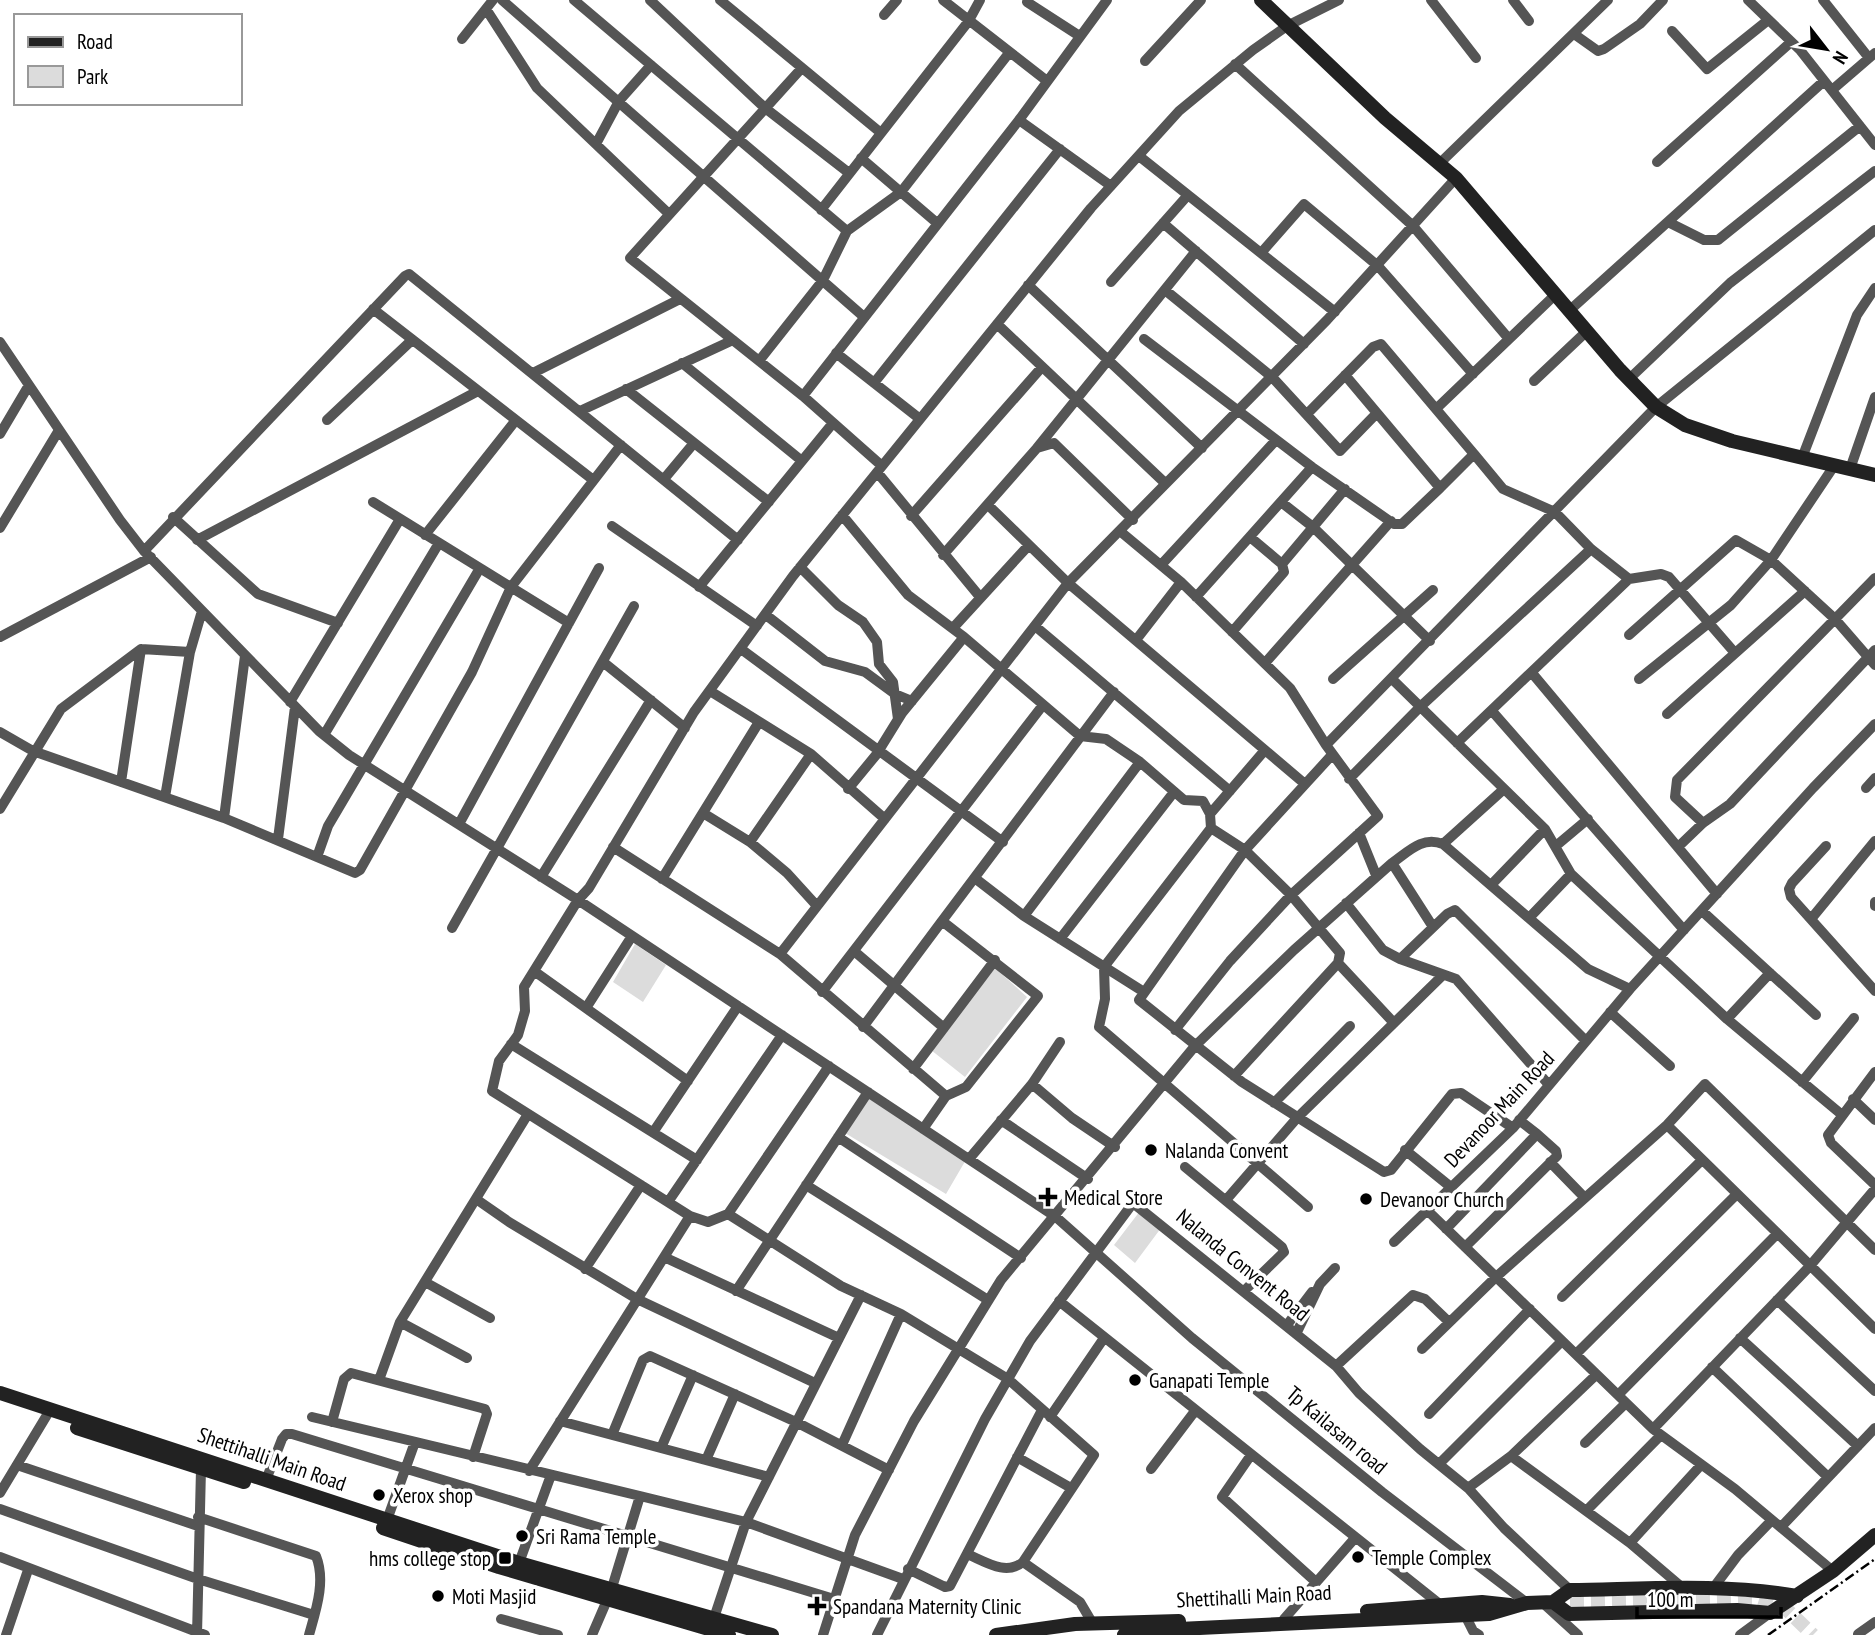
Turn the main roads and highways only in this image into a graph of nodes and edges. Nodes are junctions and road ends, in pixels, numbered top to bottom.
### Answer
1 (1261, 0) edge
2 (1875, 475) edge
3 (0, 1392) edge
4 (0, 1403) edge
5 (48, 1414) junction
6 (1875, 1535) edge
7 (609, 1595) junction
8 (1797, 1596) junction
9 (1548, 1602) junction
10 (1521, 1605) junction
11 (1444, 1611) junction
12 (710, 1628) edge
13 (1171, 1629) edge
14 (1032, 1632) edge
15 (1193, 1632) edge
16 (729, 1635) edge
17 (772, 1635) edge
18 (996, 1635) edge
19 (1124, 1635) edge

1 - 2 main road
3 - 5 main road, Shettihalli Main Road
4 - 5 main road, Shettihalli Main Road
5 - 7 main road, Shettihalli Main Road
5 - 7 main road, Shettihalli Main Road
6 - 8 main road
7 - 12 main road, Shettihalli Main Road
8 - 9 main road
8 - 9 main road
9 - 10 main road, Shettihalli Main Road
10 - 11 main road, Shettihalli Main Road
10 - 11 main road, Shettihalli Main Road
11 - 13 main road, Shettihalli Main Road
11 - 15 main road, Shettihalli Main Road
12 - 16 main road, Shettihalli Main Road
12 - 17 main road, Shettihalli Main Road
13 - 14 main road, Shettihalli Main Road
13 - 15 main road, Shettihalli Main Road
13 - 19 main road, Shettihalli Main Road
14 - 18 main road, Shettihalli Main Road

